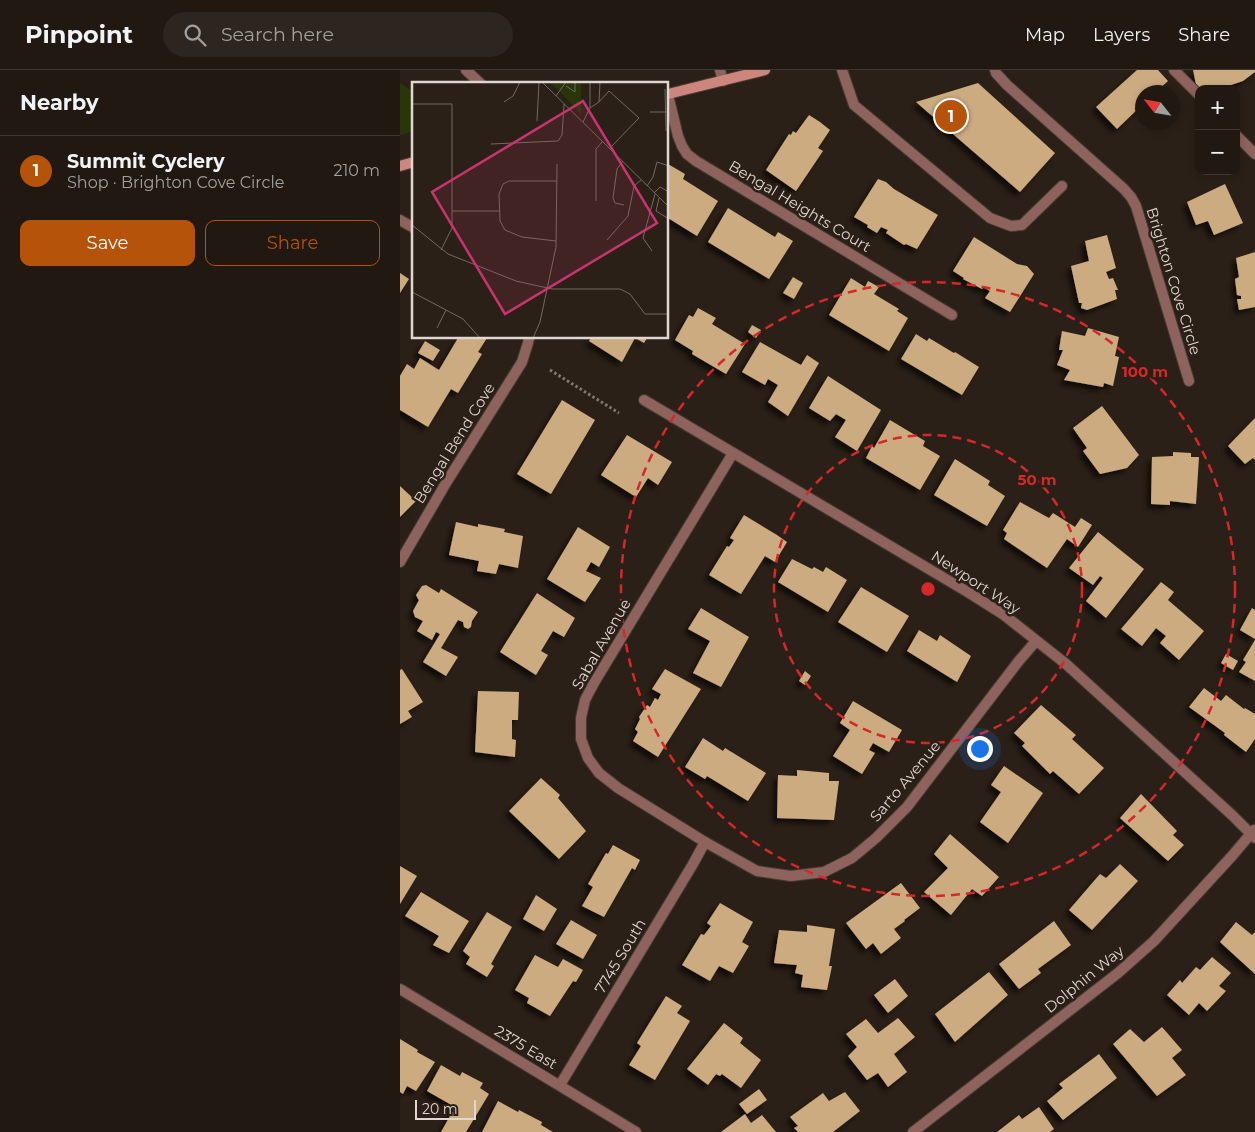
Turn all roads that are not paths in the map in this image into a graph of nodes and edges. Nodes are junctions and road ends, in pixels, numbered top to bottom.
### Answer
1 (466, 70) edge
2 (720, 70) edge
3 (765, 70) edge
4 (842, 70) edge
5 (995, 70) edge
6 (1174, 70) edge
7 (723, 81) junction
8 (479, 82) edge
9 (1195, 91) edge
10 (669, 95) edge
11 (669, 99) edge
12 (1240, 139) edge
13 (1255, 154) edge
14 (1062, 186) dead end
15 (400, 220) edge
16 (412, 227) edge
17 (952, 315) dead end
18 (529, 339) edge
19 (1189, 381) dead end
20 (644, 400) dead end
21 (733, 453) junction
22 (400, 562) edge
23 (1036, 641) junction
24 (1254, 834) edge
25 (705, 842) junction
26 (400, 989) edge
27 (560, 1085) junction
28 (636, 1132) edge
29 (914, 1132) edge

1 - 8 street
2 - 7 street
3 - 7 main road
4 - 14 street
5 - 19 street, Brighton Cove Circle
6 - 9 street
7 - 10 main road
11 - 17 street, Bengal Heights Court
12 - 13 street
15 - 16 street
18 - 22 street, Bengal Bend Cove
20 - 21 street, Newport Way
21 - 23 street, Newport Way
21 - 25 street, Sabal Avenue
23 - 24 street, Newport Way
23 - 25 street, Sarto Avenue
24 - 29 street, Dolphin Way
25 - 27 street, 7745 South
26 - 27 street, 2375 East
27 - 28 street, 2375 East

